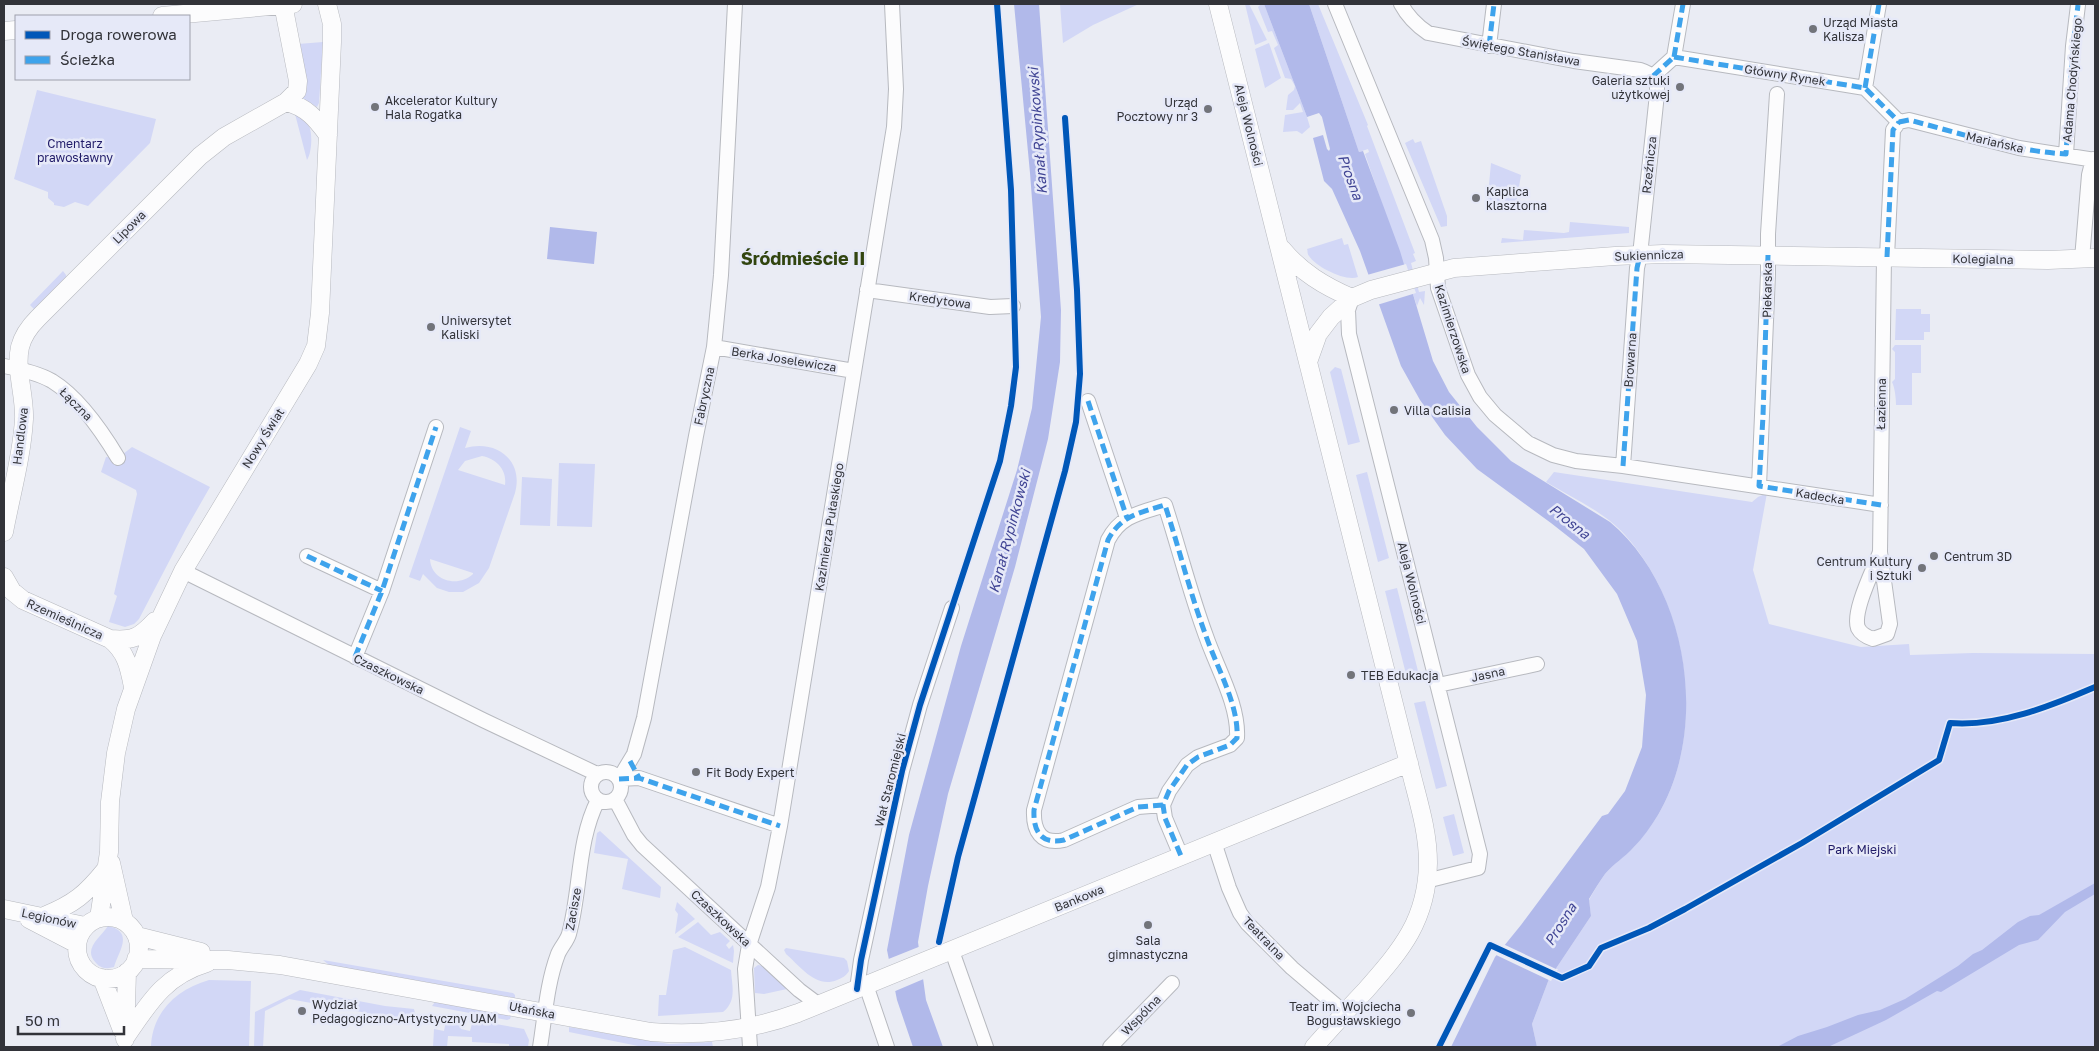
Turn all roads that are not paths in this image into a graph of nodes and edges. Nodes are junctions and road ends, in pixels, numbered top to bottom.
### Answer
1 (286, 4) edge
2 (327, 4) edge
3 (735, 4) edge
4 (892, 4) edge
5 (1218, 4) edge
6 (1335, 4) edge
7 (1401, 4) edge
8 (1494, 4) edge
9 (1683, 4) edge
10 (1879, 4) edge
11 (2078, 5) dead end
12 (172, 15) edge
13 (1489, 46) junction
14 (1674, 57) junction
15 (1653, 76) junction
16 (1865, 88) junction
17 (1777, 94) dead end
18 (286, 102) junction
19 (1899, 122) junction
20 (328, 136) junction
21 (2066, 154) junction
22 (2094, 160) edge
23 (1280, 247) junction
24 (1640, 255) junction
25 (1768, 255) junction
26 (1885, 257) junction
27 (2089, 259) edge
28 (1437, 272) junction
29 (867, 290) junction
30 (1352, 298) junction
31 (1013, 306) dead end
32 (714, 347) junction
33 (1308, 362) junction
34 (12, 368) edge
35 (854, 370) junction
36 (1088, 401) dead end
37 (436, 427) dead end
38 (118, 458) dead end
39 (1623, 466) junction
40 (1759, 486) junction
41 (1881, 505) junction
42 (1127, 518) junction
43 (4, 532) edge
44 (1880, 552) junction
45 (308, 556) dead end
46 (182, 570) junction
47 (4, 578) edge
48 (382, 591) junction
49 (952, 608) dead end
50 (159, 617) junction
51 (110, 639) junction
52 (355, 657) junction
53 (1537, 664) dead end
54 (1438, 685) junction
55 (133, 687) junction
56 (630, 761) junction
57 (1409, 763) junction
58 (597, 774) junction
59 (640, 778) junction
60 (619, 779) junction
61 (615, 799) junction
62 (598, 800) junction
63 (1163, 805) junction
64 (780, 826) junction
65 (1214, 842) junction
66 (1181, 856) junction
67 (108, 860) junction
68 (1426, 881) junction
69 (8, 910) edge
70 (44, 916) junction
71 (124, 921) junction
72 (92, 922) junction
73 (137, 936) junction
74 (77, 944) junction
75 (749, 945) junction
76 (944, 954) junction
77 (228, 960) junction
78 (132, 966) junction
79 (102, 978) junction
80 (1172, 983) dead end
81 (866, 986) junction
82 (819, 1005) junction
83 (546, 1013) junction
84 (1345, 1013) junction
85 (748, 1027) junction
86 (125, 1043) edge
87 (540, 1047) edge
88 (750, 1047) edge
89 (887, 1047) edge
90 (986, 1047) edge
91 (1110, 1047) edge
92 (1314, 1047) edge

1 - 12 street
1 - 18 street
2 - 20 street, Nowy Świat
3 - 32 street, Fabryczna
4 - 29 street, Kazimierza Pułaskiego
5 - 23 street, Aleja Wolności
6 - 28 street, Kazimierzowska
7 - 13 street, Świętego Stanisława
8 - 13 street
9 - 14 street
10 - 16 street
11 - 21 street, Adama Chodyńskiego
13 - 15 street, Świętego Stanisława
14 - 15 street
14 - 16 street, Główny Rynek
15 - 24 street, Rzeźnicza
16 - 19 street
17 - 25 street, Piekarska
18 - 20 street
18 - 34 street, Lipowa
19 - 21 street, Mariańska
19 - 26 street, Łazienna
20 - 46 street, Nowy Świat
21 - 22 street, Mariańska
22 - 27 street
23 - 30 street
23 - 33 street, Aleja Wolności
24 - 25 street, Sukiennicza
24 - 28 street, Sukiennicza
24 - 39 street, Browarna
25 - 26 street, Sukiennicza
25 - 40 street, Piekarska
26 - 27 street, Kolegialna
26 - 41 street, Łazienna
28 - 30 street, Sukiennicza
28 - 39 street, Kazimierzowska
29 - 31 street, Kredytowa
29 - 35 street, Kazimierza Pułaskiego
30 - 33 street
30 - 54 street, Aleja Wolności
32 - 35 street, Berka Joselewicza
32 - 56 street, Fabryczna
33 - 57 street, Aleja Wolności
34 - 38 street, Łączna
34 - 43 street, Handlowa
35 - 64 street, Kazimierza Pułaskiego
36 - 42 street
37 - 48 street
39 - 40 street, Kazimierzowska
40 - 41 street, Kadecka
41 - 44 street, Łazienna
42 - 63 street
42 - 63 street
44 - 44 street, Łazienna
45 - 48 street
46 - 50 street, Nowy Świat
46 - 52 street, Czaszkowska
47 - 51 street, Rzemieślnicza
48 - 52 street
49 - 81 street, Wał Staromiejski
50 - 51 street
50 - 55 street, Nowy Świat
51 - 55 street, Rzemieślnicza
52 - 58 street, Czaszkowska
53 - 54 street, Jasna
54 - 68 street, Aleja Wolności
55 - 67 street, Nowy Świat
56 - 59 street
56 - 60 street, Fabryczna
57 - 65 street, Bankowa
57 - 68 street, Aleja Wolności
58 - 60 street
58 - 62 street
59 - 60 street
59 - 64 street
60 - 61 street
61 - 62 street
61 - 75 street, Czaszkowska
62 - 83 street, Zacisze
63 - 66 street
64 - 75 street, Kazimierza Pułaskiego
65 - 66 street, Bankowa
65 - 84 street, Teatralna
66 - 76 street, Bankowa
67 - 70 street
67 - 71 street, Nowy Świat
67 - 72 street, Nowy Świat
68 - 84 street, Aleja Wolności
69 - 70 street, Legionów
69 - 74 street, Legionów
70 - 72 street, Legionów
71 - 72 street
71 - 73 street
72 - 74 street
73 - 77 street, Ułańska
73 - 78 street
74 - 79 street
75 - 82 street, Czaszkowska
75 - 85 street, Kazimierza Pułaskiego
76 - 81 street, Bankowa
76 - 90 street
77 - 78 street, Ułańska
77 - 83 street, Ułańska
77 - 86 street
78 - 79 street
78 - 86 street
79 - 86 street
80 - 91 street, Wspólna
81 - 82 street, Bankowa
81 - 89 street
82 - 85 street, Bankowa
83 - 85 street, Ułańska
83 - 87 street, Zacisze
84 - 92 street, Aleja Wolności
85 - 88 street, Kazimierza Pułaskiego

